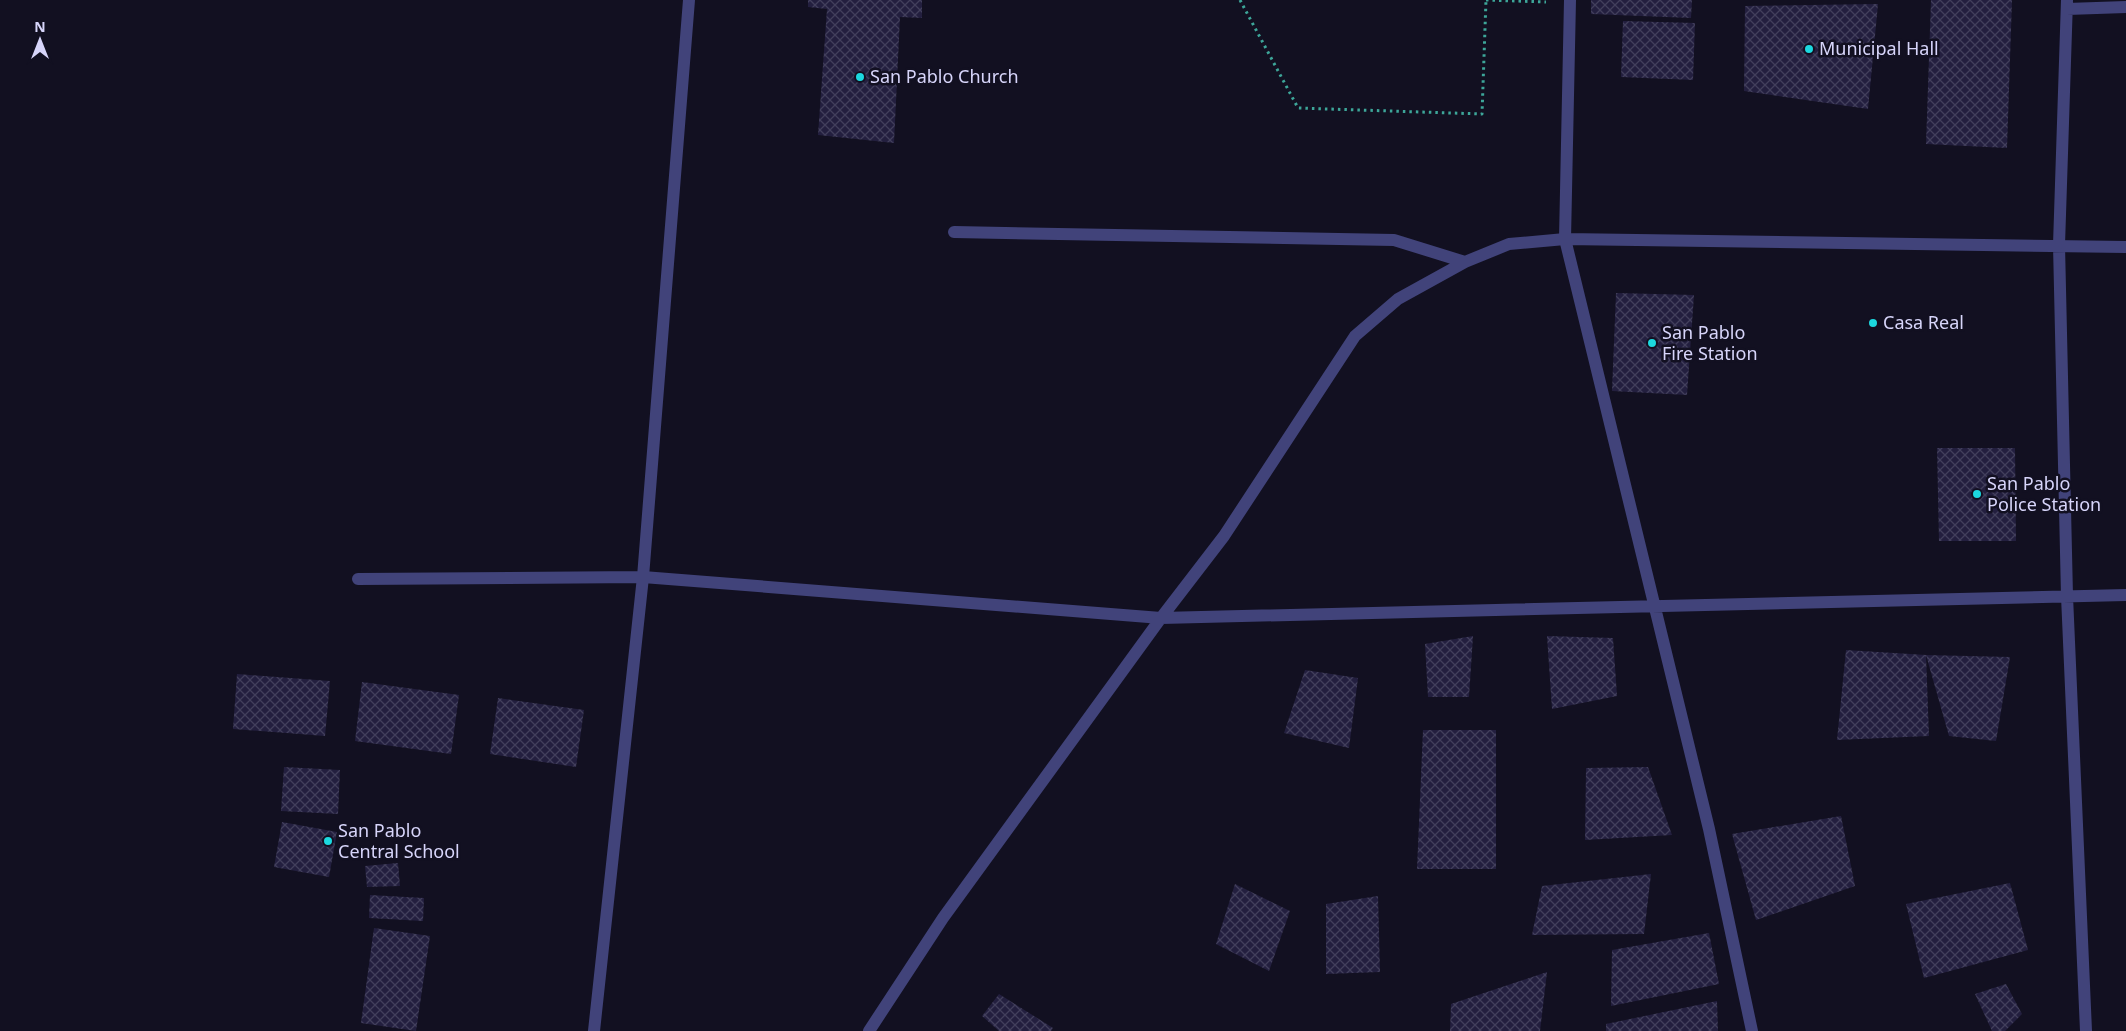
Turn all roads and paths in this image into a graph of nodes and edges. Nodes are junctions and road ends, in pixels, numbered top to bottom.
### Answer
1 (689, 0) edge
2 (1240, 0) edge
3 (1486, 0) edge
4 (1570, 1) edge
5 (2067, 4) edge
6 (2126, 7) edge
7 (954, 232) dead end
8 (1565, 239) junction
9 (2058, 245) junction
10 (2126, 247) edge
11 (1465, 262) junction
12 (644, 577) junction
13 (358, 579) dead end
14 (2126, 595) edge
15 (2067, 596) junction
16 (1653, 606) junction
17 (1161, 618) junction
18 (594, 1031) edge
19 (869, 1031) edge
20 (1752, 1031) edge
21 (2086, 1031) edge

1 - 12 street
2 - 3 path
3 - 4 path
4 - 8 street
5 - 6 street
5 - 9 street
7 - 11 street
8 - 9 street
8 - 11 street
8 - 16 street
9 - 10 street
9 - 15 street
11 - 17 street
12 - 13 street
12 - 17 street
12 - 18 street
14 - 15 street
15 - 16 street
15 - 21 street
16 - 17 street
16 - 20 street
17 - 19 street

